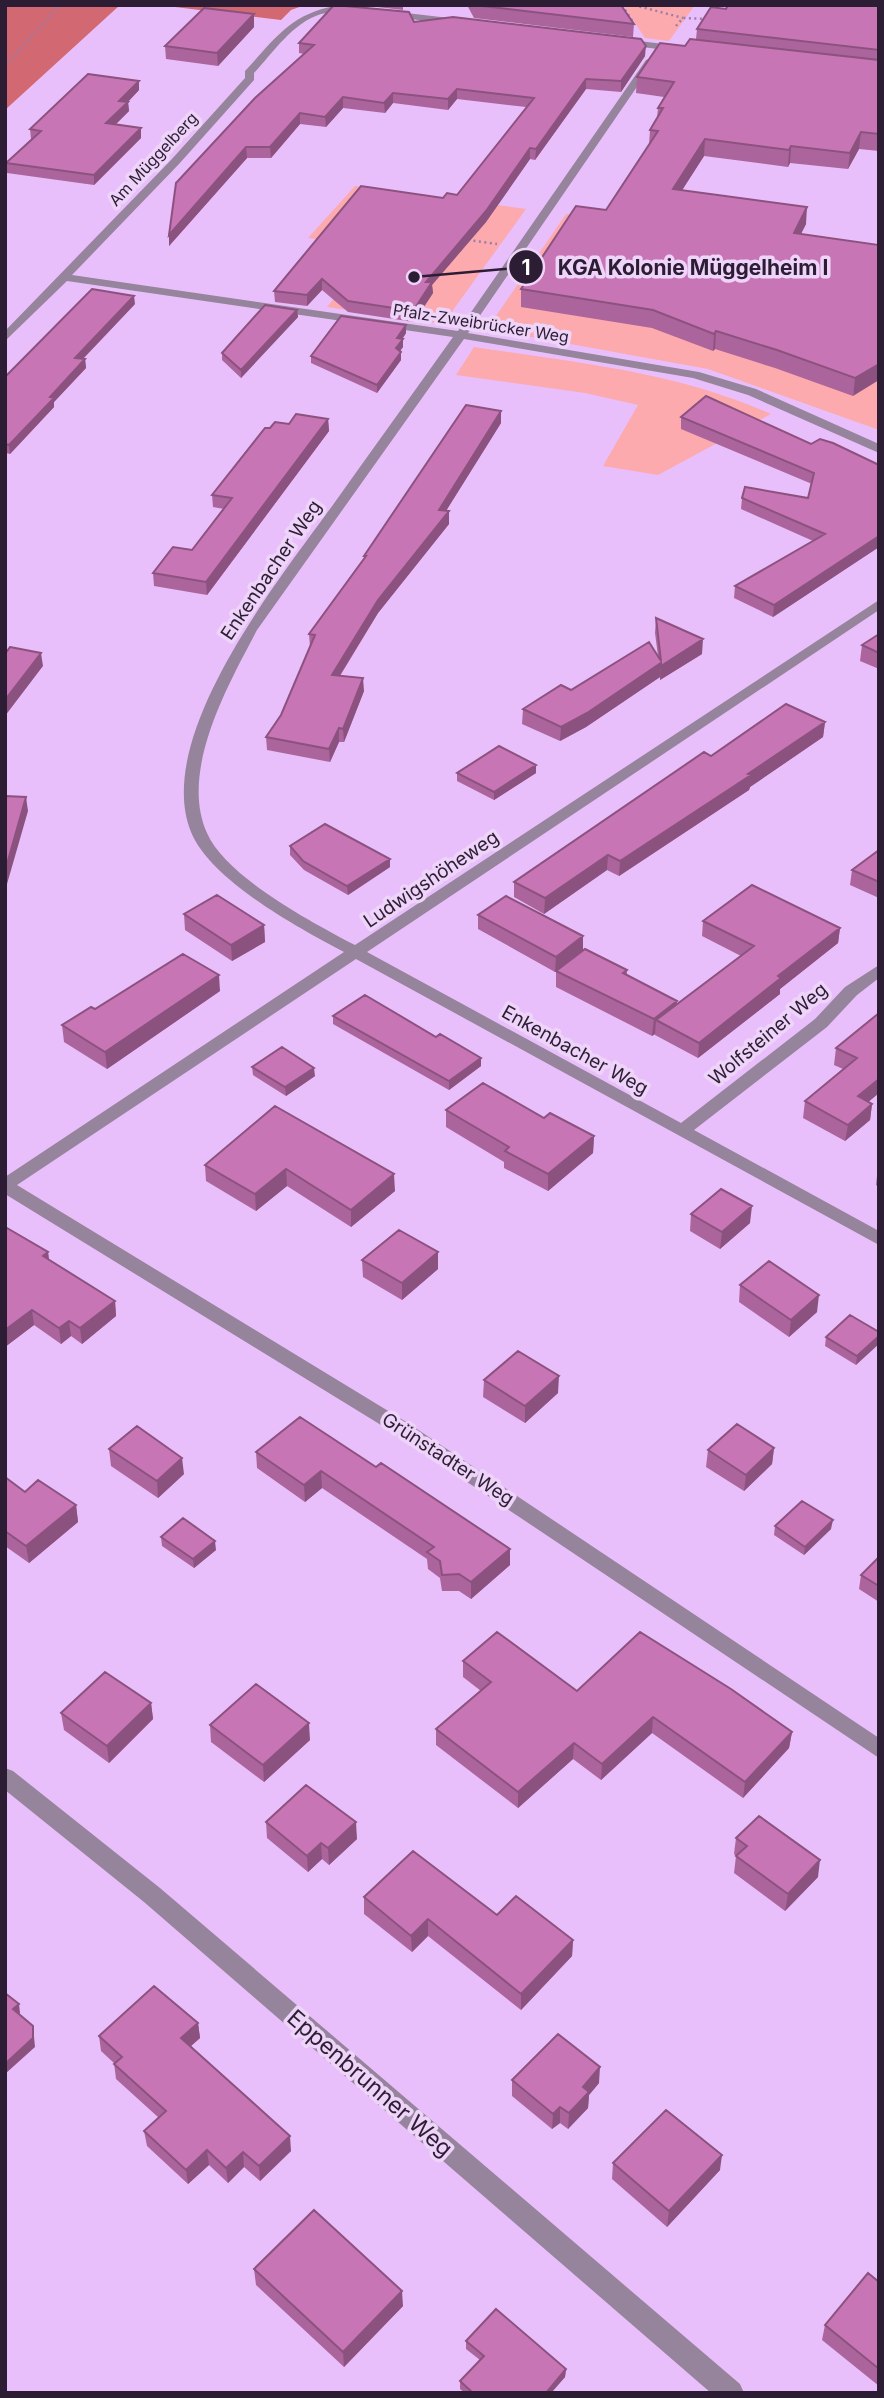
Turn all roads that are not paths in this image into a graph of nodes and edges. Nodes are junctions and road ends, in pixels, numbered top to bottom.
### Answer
1 (362, 10) edge
2 (375, 12) edge
3 (473, 24) edge
4 (612, 41) edge
5 (660, 46) junction
6 (696, 51) edge
7 (64, 276) junction
8 (460, 335) junction
9 (5, 338) edge
10 (879, 449) edge
11 (879, 604) edge
12 (356, 952) junction
13 (879, 970) edge
14 (683, 1130) junction
15 (5, 1186) edge
16 (879, 1239) edge
17 (879, 1749) edge
18 (5, 1777) edge
19 (731, 2393) edge

1 - 7 street, Am Müggelberg
2 - 3 street
4 - 5 street
5 - 6 street
5 - 8 street, Enkenbacher Weg
7 - 8 street, Pfalz-Zweibrücker Weg
7 - 9 street, Am Müggelberg
8 - 10 street, Pfalz-Zweibrücker Weg
8 - 12 street, Enkenbacher Weg
11 - 12 street, Ludwigshöheweg
12 - 14 street, Enkenbacher Weg
12 - 15 street, Ludwigshöheweg
13 - 14 street, Wolfsteiner Weg
14 - 16 street, Enkenbacher Weg
15 - 17 street, Grünstadter Weg
18 - 19 street, Eppenbrunner Weg

